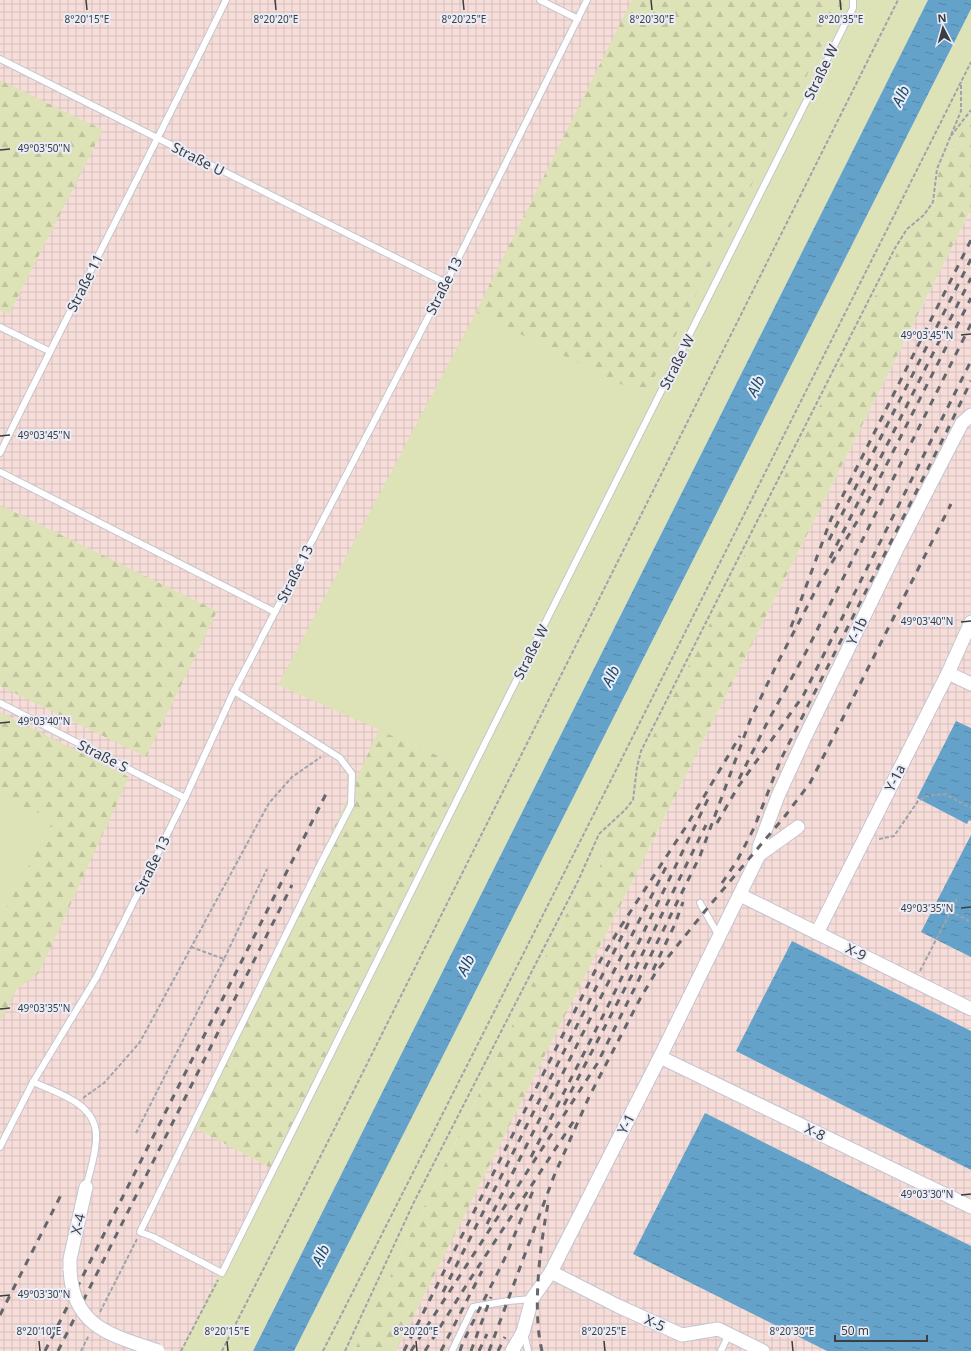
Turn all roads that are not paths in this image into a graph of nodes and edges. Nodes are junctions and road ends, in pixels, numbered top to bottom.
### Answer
1 (226, 0) edge
2 (540, 0) edge
3 (587, 0) edge
4 (853, 0) edge
5 (578, 19) junction
6 (0, 59) edge
7 (158, 139) junction
8 (446, 283) junction
9 (0, 327) edge
10 (50, 351) junction
11 (971, 414) edge
12 (0, 453) edge
13 (0, 472) edge
14 (275, 612) junction
15 (971, 622) edge
16 (948, 672) junction
17 (971, 684) edge
18 (234, 691) junction
19 (0, 703) edge
20 (185, 798) junction
21 (798, 827) dead end
22 (759, 855) junction
23 (740, 895) junction
24 (700, 903) dead end
25 (817, 933) junction
26 (720, 936) junction
27 (971, 1009) edge
28 (660, 1057) junction
29 (33, 1082) junction
30 (0, 1147) edge
31 (86, 1187) joint
32 (971, 1207) edge
33 (551, 1272) junction
34 (532, 1299) junction
35 (523, 1332) junction
36 (729, 1334) junction
37 (158, 1351) edge
38 (452, 1351) edge
39 (512, 1351) edge
40 (528, 1351) edge
41 (721, 1351) edge
42 (763, 1351) edge

1 - 7 lane, Straße 11
2 - 5 lane
3 - 5 lane, Straße 13
4 - 18 lane, Straße W
5 - 8 lane, Straße 13
6 - 7 lane, Straße U
7 - 8 lane, Straße U
7 - 10 lane, Straße 11
8 - 14 lane, Straße 13
9 - 10 lane
10 - 12 lane, Straße 11
11 - 22 street, Y-1b
13 - 14 lane
14 - 18 lane, Straße 13
15 - 16 street, Y-1a
16 - 17 street
16 - 25 street, Y-1a
18 - 20 lane, Straße 13
19 - 20 lane, Straße S
20 - 29 lane, Straße 13
21 - 22 street, Y-1b
22 - 23 street, Y-1b
23 - 25 street, X-9
23 - 26 street, Y-1
24 - 26 lane
25 - 27 street, X-9
26 - 28 street, Y-1
28 - 32 street, X-8
28 - 33 street, Y-1
29 - 30 lane, Straße 13
29 - 31 lane, X-4
31 - 37 street, X-4, bridge
33 - 34 street, Y-1
33 - 36 street, X-5
34 - 35 street, Y-1
34 - 38 lane
35 - 39 street, Y-1
35 - 40 lane
36 - 41 lane
36 - 42 street, X-5

